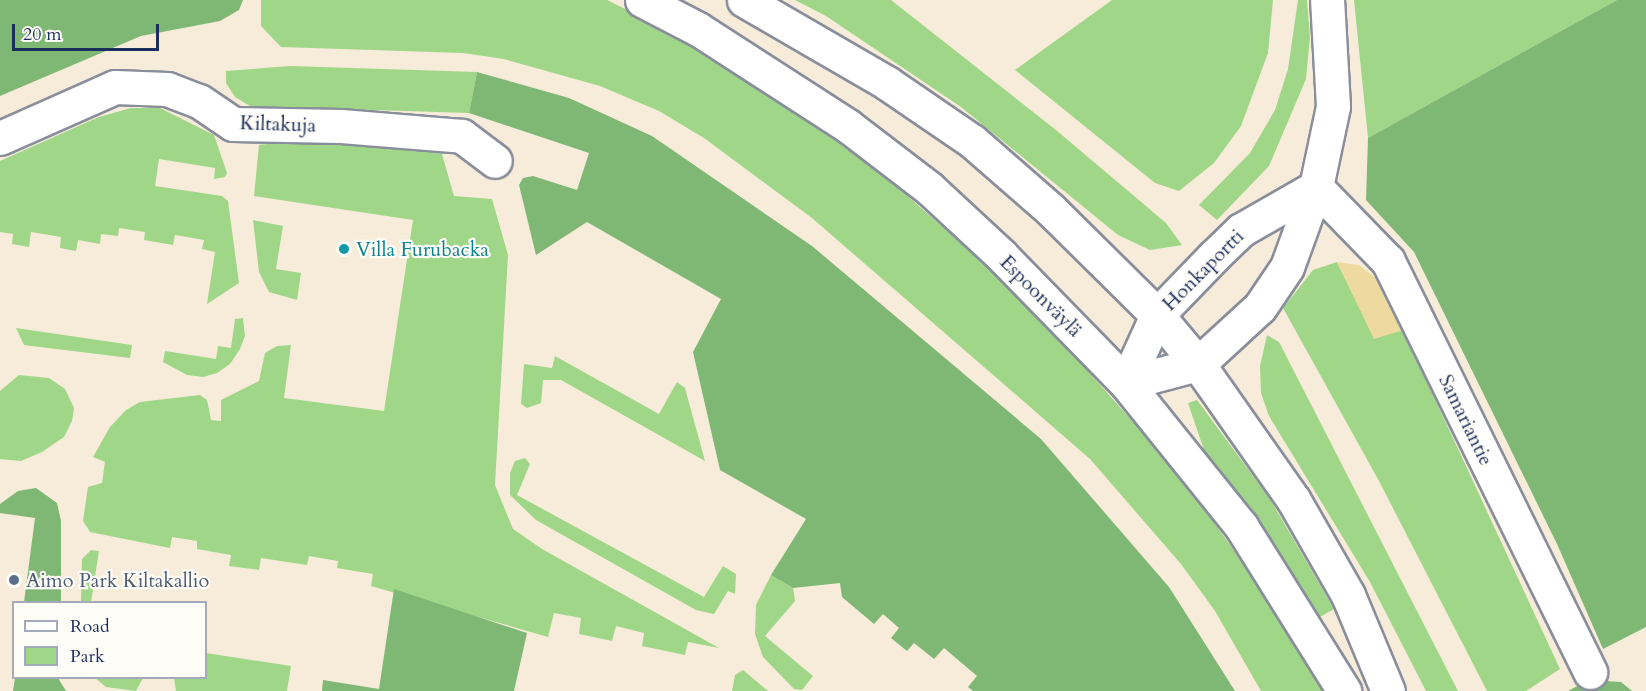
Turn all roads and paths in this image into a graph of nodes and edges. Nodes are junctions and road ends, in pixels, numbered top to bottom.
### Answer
1 (642, 0) edge
2 (744, 0) edge
3 (1327, 0) edge
4 (0, 138) edge
5 (495, 161) dead end
6 (1316, 187) junction
7 (1157, 315) junction
8 (1198, 364) junction
9 (1126, 383) junction
10 (1590, 672) dead end
11 (1344, 691) edge
12 (1388, 691) edge

1 - 9 main road, Espoonväylä
2 - 7 main road
3 - 6 main road
4 - 5 main road, Kiltakuja
6 - 7 main road, Honkaportti
6 - 8 main road
6 - 10 main road, Samariantie
7 - 8 main road
7 - 9 main road, Honkaportti
8 - 9 main road
8 - 12 main road
9 - 11 main road, Espoonväylä

